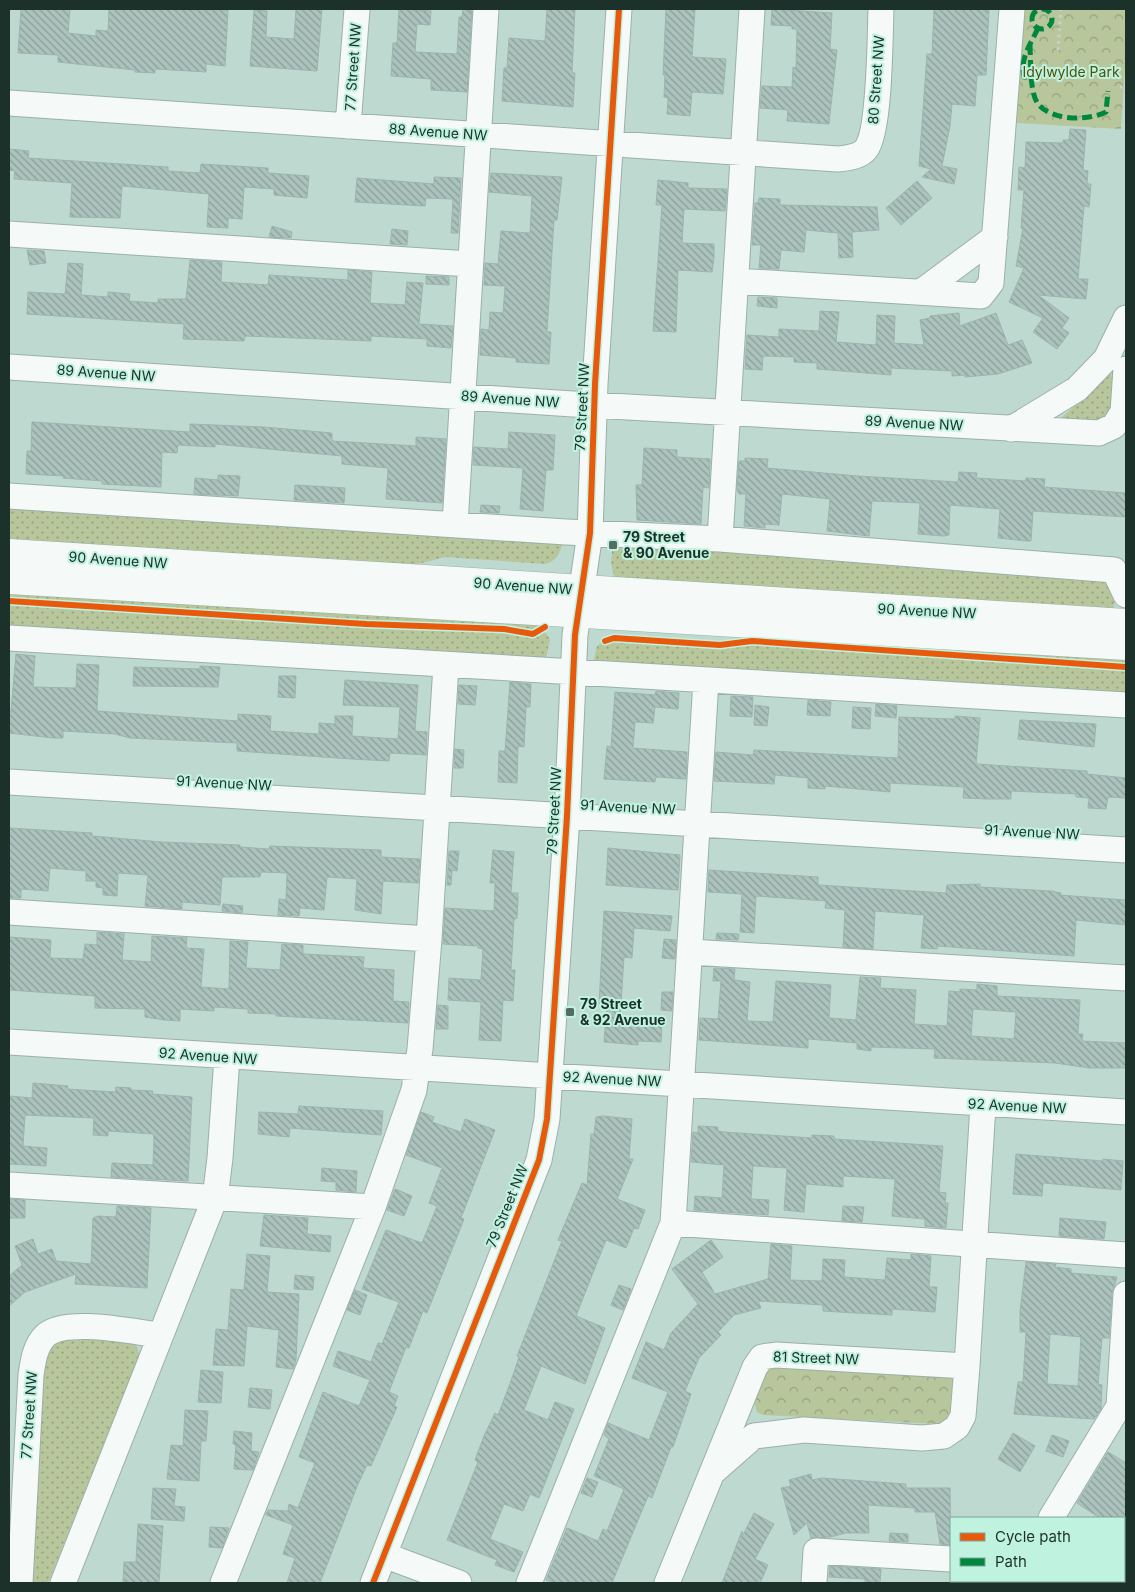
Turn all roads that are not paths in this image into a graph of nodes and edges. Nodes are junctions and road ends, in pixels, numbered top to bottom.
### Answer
1 (357, 9) edge
2 (486, 9) edge
3 (619, 9) edge
4 (752, 9) edge
5 (881, 9) edge
6 (1012, 9) edge
7 (9, 104) edge
8 (348, 126) junction
9 (479, 135) junction
10 (610, 144) junction
11 (865, 151) joint
12 (744, 152) junction
13 (9, 234) edge
14 (995, 237) junction
15 (470, 264) junction
16 (736, 281) junction
17 (921, 292) junction
18 (1126, 318) edge
19 (9, 367) edge
20 (1126, 369) edge
21 (463, 396) junction
22 (594, 405) junction
23 (726, 413) junction
24 (1011, 429) junction
25 (9, 496) edge
26 (455, 525) junction
27 (590, 533) junction
28 (720, 539) junction
29 (9, 553) edge
30 (9, 580) edge
31 (1126, 595) edge
32 (581, 602) junction
33 (1126, 623) edge
34 (9, 638) edge
35 (1126, 646) edge
36 (446, 665) junction
37 (573, 672) junction
38 (706, 680) junction
39 (1126, 705) edge
40 (9, 782) edge
41 (438, 808) junction
42 (567, 816) junction
43 (698, 824) junction
44 (1126, 850) edge
45 (9, 912) edge
46 (429, 939) junction
47 (690, 952) junction
48 (1126, 978) edge
49 (9, 1042) edge
50 (227, 1057) junction
51 (417, 1069) junction
52 (550, 1076) junction
53 (682, 1083) junction
54 (983, 1105) junction
55 (1126, 1112) edge
56 (9, 1185) edge
57 (215, 1198) junction
58 (373, 1207) junction
59 (673, 1223) junction
60 (974, 1244) junction
61 (1126, 1255) edge
62 (1126, 1294) edge
63 (159, 1335) junction
64 (968, 1366) junction
65 (711, 1474) junction
66 (1052, 1517) edge
67 (384, 1554) junction
68 (950, 1559) edge
69 (20, 1583) edge
70 (63, 1583) edge
71 (223, 1583) edge
72 (372, 1583) edge
73 (459, 1583) edge
74 (529, 1583) edge
75 (667, 1583) edge
76 (814, 1583) edge

1 - 8 street, 77 Street NW
2 - 9 street
3 - 10 street, 79 Street NW
4 - 12 street
5 - 11 street, 80 Street NW
6 - 14 street
7 - 8 street, 88 Avenue NW
8 - 9 street, 88 Avenue NW
9 - 10 street, 88 Avenue NW
9 - 15 street
10 - 12 street, 88 Avenue NW
10 - 22 street, 79 Street NW
11 - 12 street, 88 Avenue NW
12 - 16 street
13 - 15 street
14 - 17 street
14 - 17 street
15 - 21 street
16 - 17 street
16 - 23 street
18 - 24 street
19 - 21 street, 89 Avenue NW
20 - 24 street, 89 Avenue NW
21 - 22 street, 89 Avenue NW
21 - 26 street
22 - 23 street, 89 Avenue NW
22 - 27 street, 79 Street NW
23 - 24 street, 89 Avenue NW
23 - 28 street
25 - 26 street
26 - 27 street
27 - 28 street
27 - 32 street, 79 Street NW
28 - 31 street
29 - 32 main road, 90 Avenue NW
30 - 32 main road, 90 Avenue NW
32 - 33 main road, 90 Avenue NW
32 - 35 main road, 90 Avenue NW
32 - 37 street, 79 Street NW
34 - 36 street
36 - 37 street
36 - 41 street
37 - 38 street
37 - 42 street, 79 Street NW
38 - 39 street
38 - 43 street
40 - 41 street, 91 Avenue NW
41 - 42 street, 91 Avenue NW
41 - 46 street
42 - 43 street, 91 Avenue NW
42 - 52 street, 79 Street NW
43 - 44 street, 91 Avenue NW
43 - 47 street
45 - 46 street
46 - 51 street
47 - 48 street
47 - 53 street
49 - 50 street, 92 Avenue NW
50 - 51 street, 92 Avenue NW
50 - 57 street
51 - 52 street, 92 Avenue NW
51 - 58 street
52 - 53 street, 92 Avenue NW
52 - 67 street, 79 Street NW
53 - 54 street, 92 Avenue NW
53 - 59 street
54 - 55 street, 92 Avenue NW
54 - 60 street, 81 Street NW
56 - 57 street
57 - 58 street
57 - 63 street
58 - 71 street
59 - 60 street
59 - 74 street
60 - 61 street
60 - 64 street, 81 Street NW
62 - 66 street
63 - 69 street, 77 Street NW
63 - 70 street
64 - 65 street, 81 Street NW
64 - 65 street, 81 Street NW
65 - 75 street, 81 Street NW
67 - 72 street, 79 Street NW
67 - 73 street
68 - 76 street

